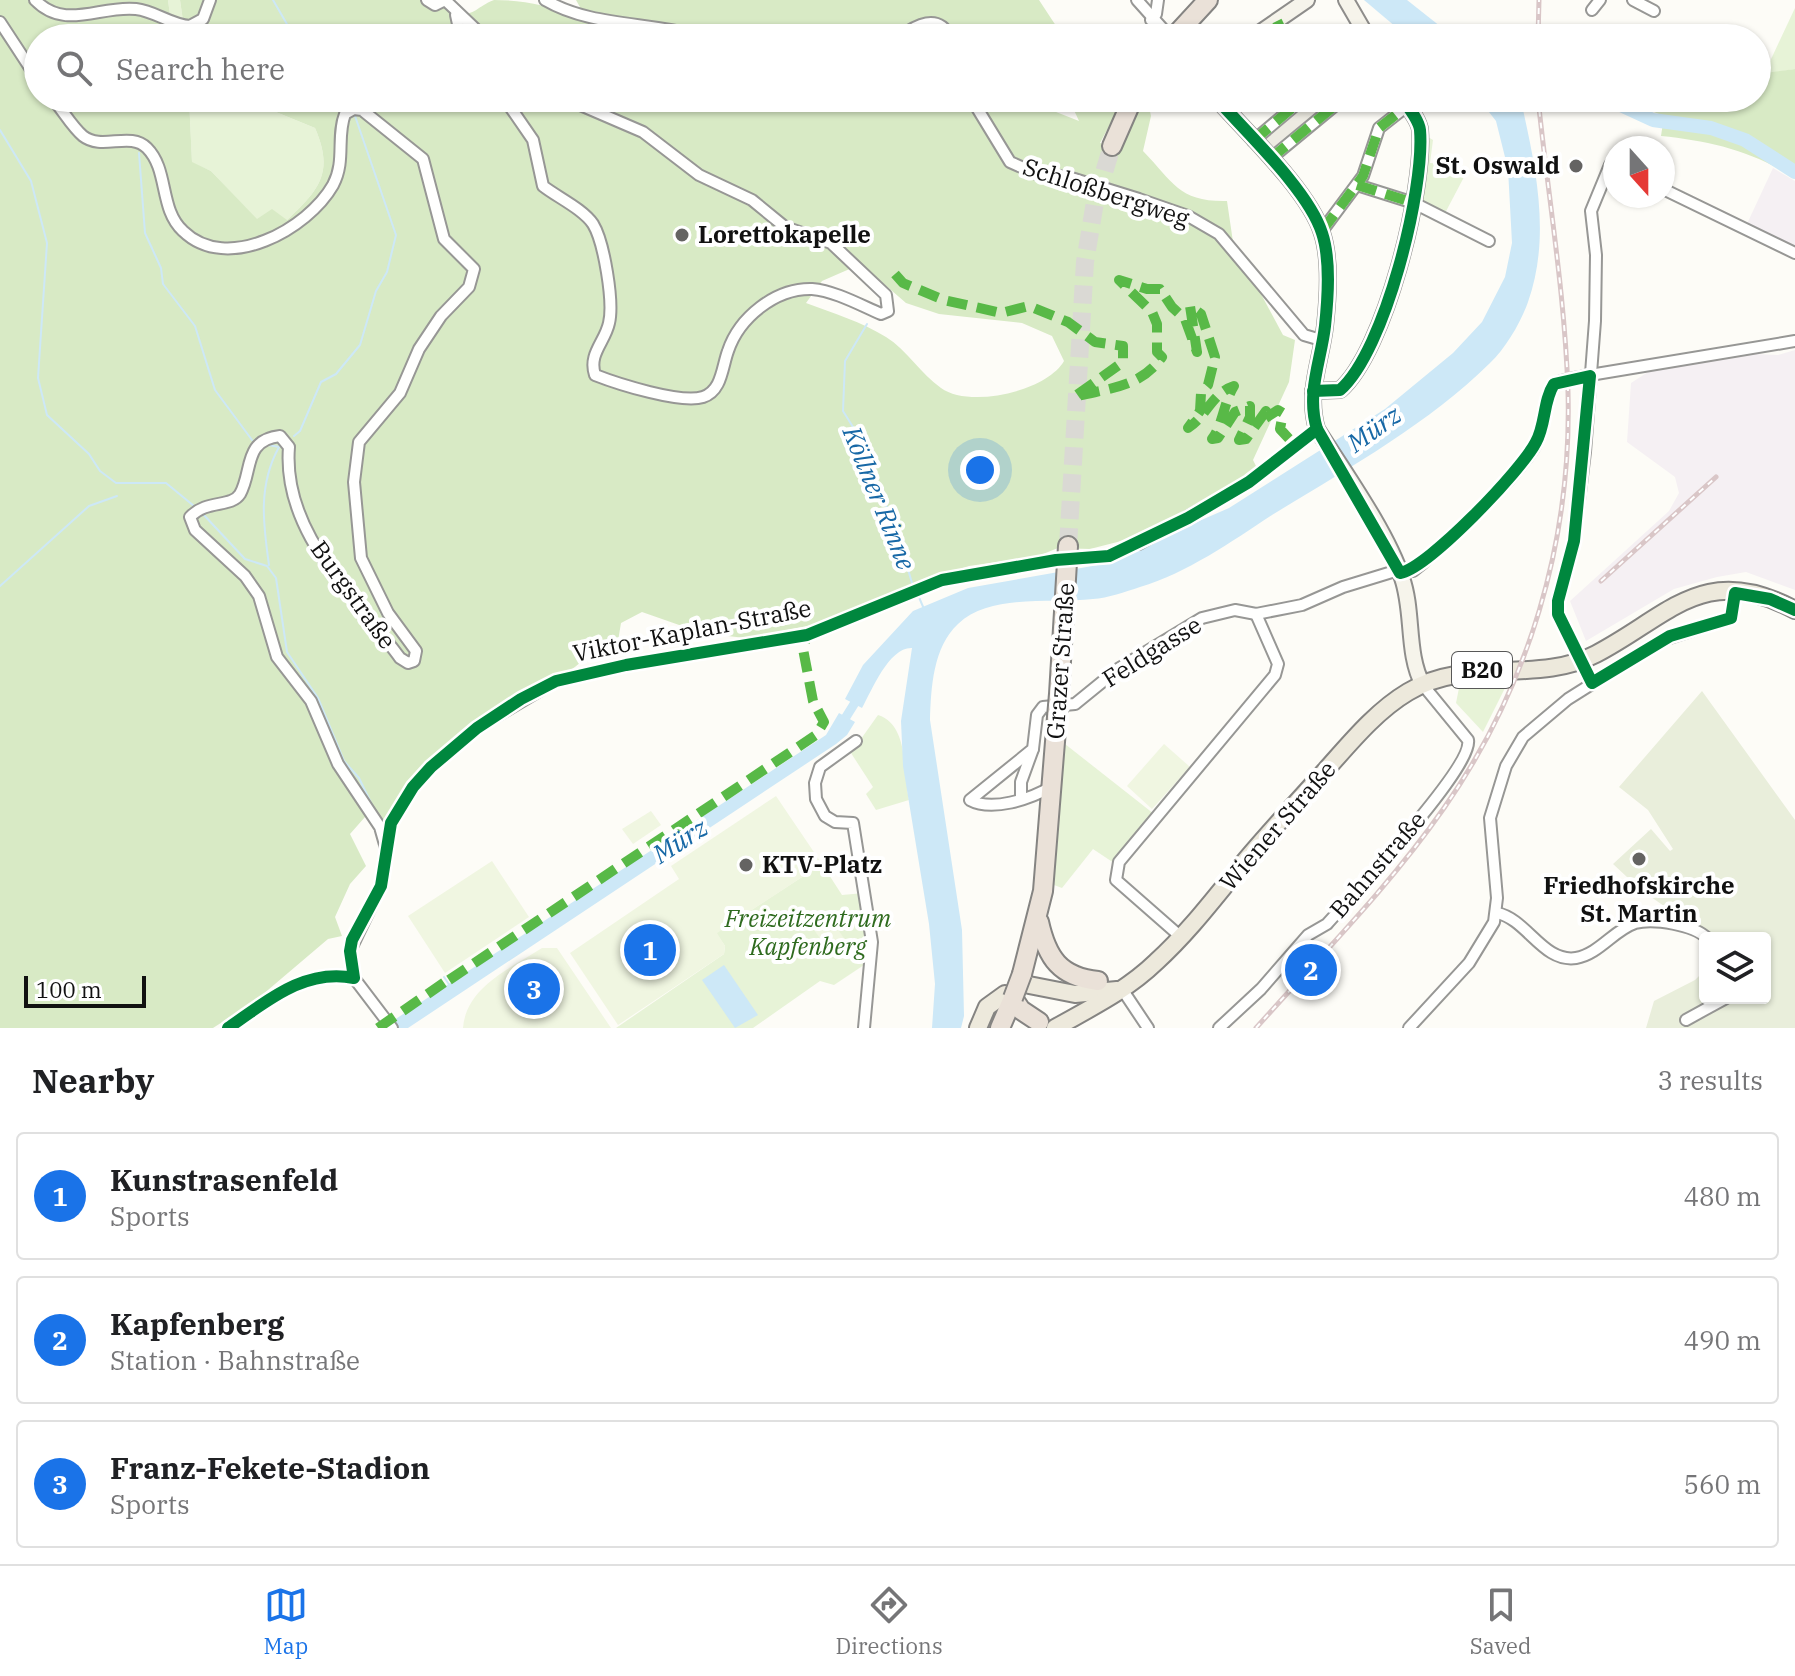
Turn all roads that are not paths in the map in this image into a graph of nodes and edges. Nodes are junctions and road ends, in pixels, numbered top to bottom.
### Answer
1 (35, 0) edge
2 (210, 0) edge
3 (427, 0) edge
4 (445, 0) edge
5 (545, 0) edge
6 (1137, 0) edge
7 (1158, 0) edge
8 (1208, 0) edge
9 (1307, 0) edge
10 (1346, 0) edge
11 (1600, 0) edge
12 (1633, 0) edge
13 (1592, 10) dead end
14 (1654, 11) dead end
15 (456, 15) junction
16 (1151, 20) junction
17 (1277, 21) junction
18 (0, 22) edge
19 (184, 24) edge
20 (194, 24) edge
21 (458, 24) edge
22 (467, 24) edge
23 (644, 24) edge
24 (919, 24) edge
25 (938, 24) edge
26 (1157, 24) edge
27 (1185, 24) edge
28 (1273, 24) edge
29 (1278, 24) edge
30 (1360, 24) edge
31 (24, 59) edge
32 (63, 112) edge
33 (349, 112) edge
34 (364, 112) edge
35 (514, 112) edge
36 (597, 112) edge
37 (980, 112) edge
38 (1127, 112) edge
39 (1228, 112) edge
40 (1287, 112) edge
41 (1325, 112) edge
42 (1394, 112) edge
43 (1410, 112) edge
44 (1253, 141) junction
45 (1112, 146) tunnel mouth
46 (1270, 159) junction
47 (1357, 185) junction
48 (1603, 185) edge
49 (1675, 195) edge
50 (1414, 203) junction
51 (1322, 231) junction
52 (1489, 241) dead end
53 (1795, 253) edge
54 (1321, 340) junction
55 (1795, 341) edge
56 (1590, 376) junction
57 (1313, 391) junction
58 (1321, 435) junction
59 (1139, 544) dead end
60 (1068, 546) tunnel mouth
61 (1400, 573) junction
62 (1735, 593) junction
63 (1795, 610) edge
64 (1256, 614) junction
65 (807, 635) dead end
66 (1590, 679) junction
67 (1423, 685) junction
68 (856, 741) dead end
69 (1033, 749) junction
70 (1054, 780) junction
71 (1026, 798) junction
72 (1051, 816) junction
73 (386, 848) junction
74 (1497, 913) junction
75 (1699, 934) edge
76 (1181, 937) junction
77 (1037, 943) junction
78 (1139, 977) junction
79 (354, 978) junction
80 (1025, 980) junction
81 (1098, 981) joint
82 (1122, 989) junction
83 (1009, 996) junction
84 (1715, 1004) edge
85 (1686, 1020) dead end
86 (390, 1024) edge
87 (1051, 1025) edge
88 (228, 1028) edge
89 (864, 1028) edge
90 (978, 1028) edge
91 (1000, 1028) edge
92 (1148, 1028) edge
93 (1219, 1028) edge
94 (1409, 1028) edge

1 - 19 street
2 - 20 street
3 - 4 street
4 - 15 street
5 - 23 street
6 - 16 street
7 - 16 street
8 - 27 highway
9 - 17 street
10 - 30 street
11 - 13 street
12 - 14 street
15 - 21 street
15 - 22 street
16 - 26 street
17 - 28 street
17 - 29 street
18 - 31 street
24 - 25 street
32 - 33 street, Burgstraße
34 - 73 street, Burgstraße
35 - 36 street
37 - 54 street, Schloßbergweg
38 - 45 highway
39 - 44 street
40 - 44 street
41 - 46 street
42 - 47 street
43 - 50 street
44 - 46 street
46 - 51 street
47 - 50 street
47 - 51 street
48 - 56 street
49 - 53 street
50 - 52 street
50 - 57 street
51 - 54 street
54 - 57 street
55 - 56 street
56 - 61 street, Feldgasse
56 - 66 street, bridge
57 - 58 street
58 - 59 street
58 - 61 street
60 - 70 highway, Grazer Straße, bridge
61 - 64 street, Feldgasse
61 - 67 street
62 - 63 main road, B20
62 - 66 street
62 - 67 main road, B20
64 - 69 street, Feldgasse
64 - 76 street
65 - 73 street, Viktor-Kaplan-Straße
66 - 74 street
67 - 76 main road, Wiener Straße / B20
67 - 93 street, Bahnstraße
68 - 89 street
69 - 71 street, Feldgasse
69 - 71 street
70 - 71 street
70 - 72 highway, Grazer Straße
71 - 72 street
72 - 77 highway, Grazer Straße
73 - 79 street, Viktor-Kaplan-Straße
74 - 75 street
74 - 94 street
76 - 78 main road, Wiener Straße / B20
77 - 80 highway
77 - 81 highway
78 - 81 main road
78 - 82 main road, B20
79 - 86 street
79 - 88 street
80 - 82 main road, B20
80 - 83 highway, bridge
82 - 87 main road, B20
82 - 92 street
83 - 87 highway
83 - 90 main road
83 - 91 highway
84 - 85 street

